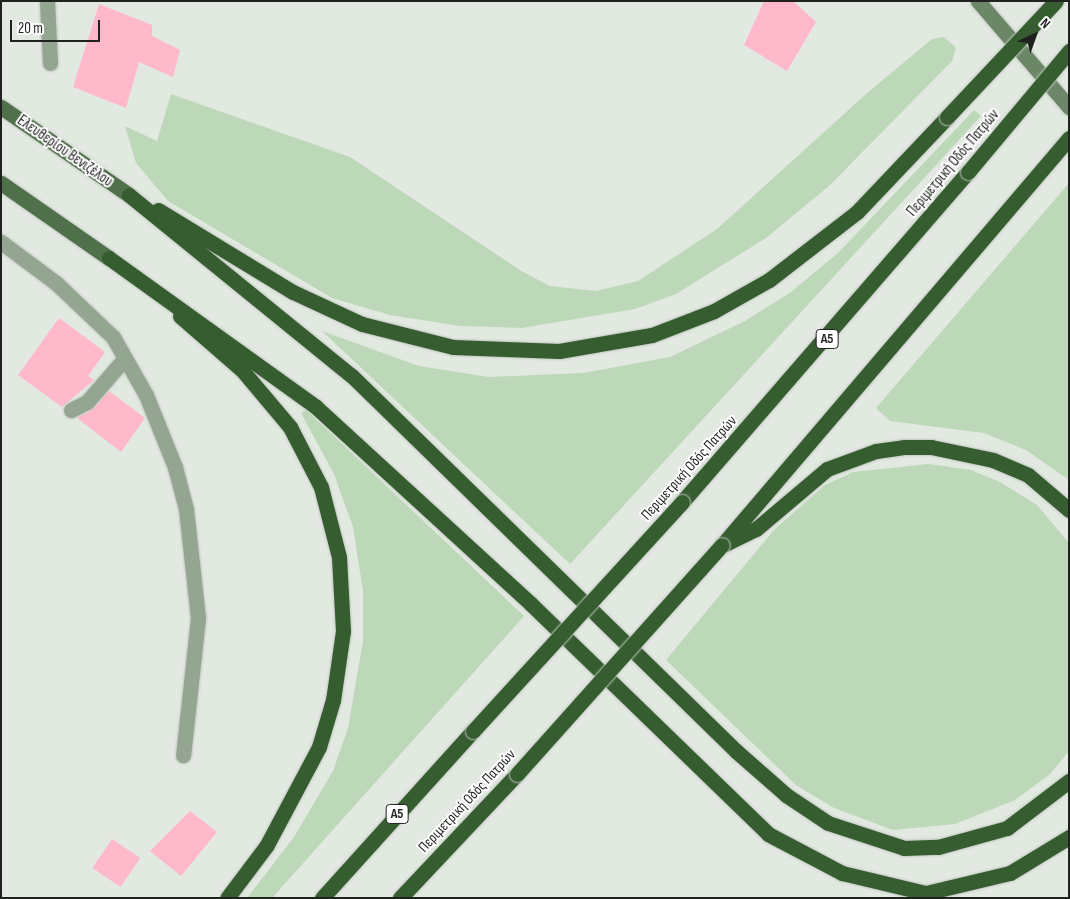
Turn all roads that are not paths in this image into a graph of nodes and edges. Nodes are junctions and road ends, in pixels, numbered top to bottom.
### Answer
1 (46, 1) edge
2 (978, 1) edge
3 (1056, 1) edge
4 (1069, 51) edge
5 (50, 63) dead end
6 (1, 107) edge
7 (1069, 107) edge
8 (1069, 138) edge
9 (1, 183) edge
10 (129, 195) junction
11 (1, 242) edge
12 (109, 258) junction
13 (125, 358) junction
14 (71, 410) dead end
15 (1069, 510) edge
16 (722, 545) junction
17 (183, 755) dead end
18 (1069, 781) edge
19 (1069, 837) edge
20 (226, 898) edge
21 (322, 898) edge
22 (400, 898) edge

1 - 5 street
2 - 7 main road
3 - 10 highway, bridge
4 - 21 highway, Περιμετρική Οδός Πατρών / Α5, bridge
6 - 10 main road, Ελευθερίου Βενιζέλου
8 - 16 highway, Περιμετρική Οδός Πατρών
9 - 12 main road
10 - 18 highway
11 - 13 street
12 - 19 highway
12 - 20 highway
13 - 14 street
13 - 17 street
15 - 16 highway
16 - 22 highway, Περιμετρική Οδός Πατρών, bridge

